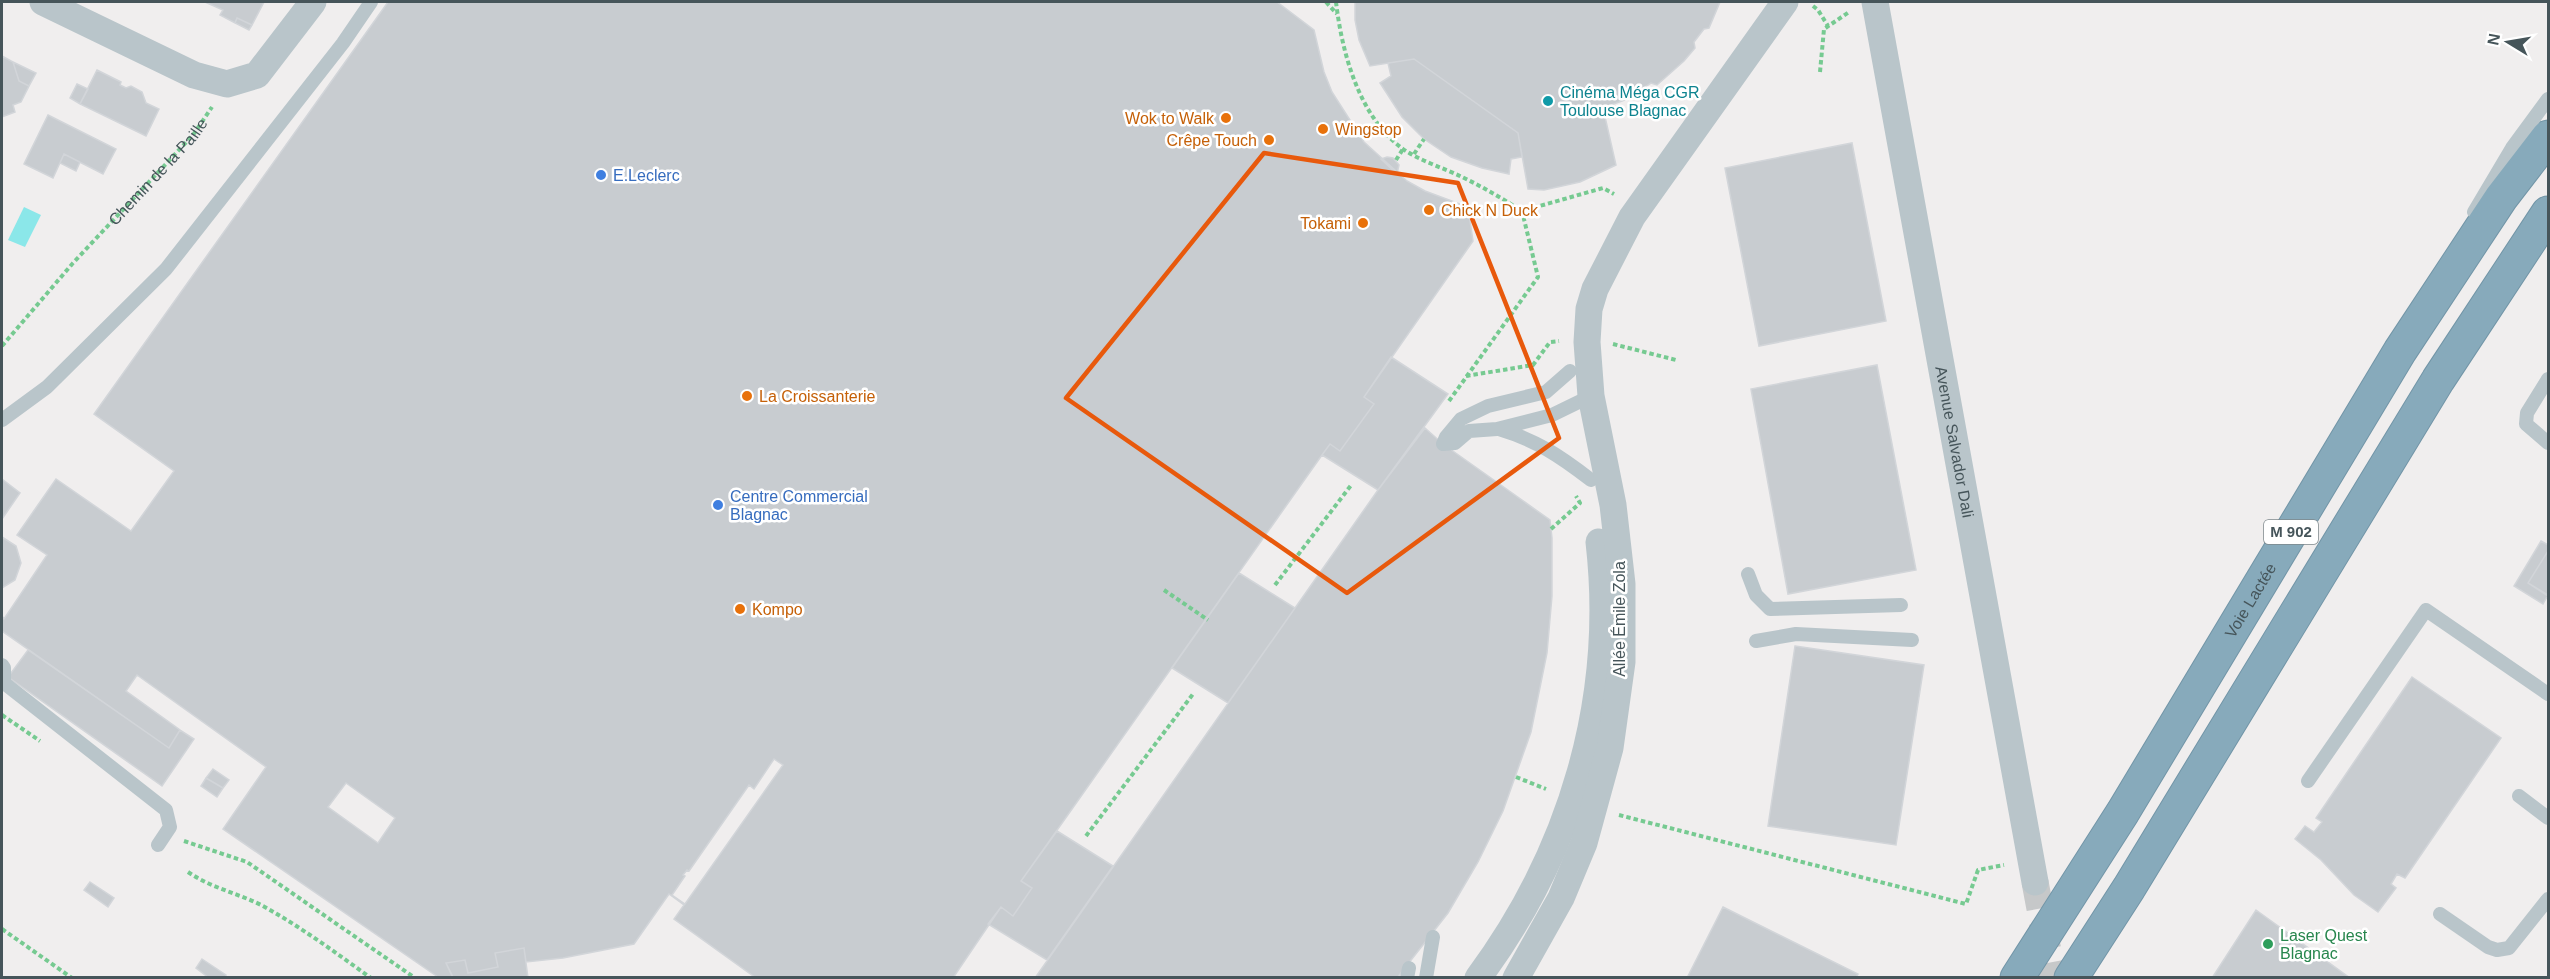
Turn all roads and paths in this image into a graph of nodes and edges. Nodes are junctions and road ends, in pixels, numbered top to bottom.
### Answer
1 (43, 2) edge
2 (314, 2) edge
3 (371, 2) edge
4 (1326, 2) edge
5 (1336, 2) edge
6 (1785, 2) edge
7 (1808, 2) edge
8 (1863, 6) edge
9 (1337, 15) junction
10 (1828, 27) junction
11 (1820, 72) dead end
12 (228, 84) junction
13 (2548, 99) edge
14 (2548, 137) edge
15 (1424, 139) dead end
16 (1403, 149) junction
17 (1413, 154) junction
18 (1396, 160) dead end
19 (1625, 207) junction
20 (1522, 211) junction
21 (2548, 213) edge
22 (1550, 342) dead end
23 (2, 346) edge
24 (2400, 351) junction
25 (1570, 370) junction
26 (1466, 376) junction
27 (2548, 379) edge
28 (1583, 399) junction
29 (1445, 406) dead end
30 (2, 420) edge
31 (1497, 429) junction
32 (2548, 443) edge
33 (1580, 483) junction
34 (1352, 484) dead end
35 (1551, 529) dead end
36 (1748, 574) dead end
37 (1275, 585) dead end
38 (1164, 590) dead end
39 (1901, 605) dead end
40 (1208, 620) dead end
41 (1912, 640) dead end
42 (1756, 641) dead end
43 (1612, 655) junction
44 (2, 665) edge
45 (1193, 694) dead end
46 (2548, 694) edge
47 (2, 715) edge
48 (50, 748) dead end
49 (1516, 777) dead end
50 (2308, 781) dead end
51 (1553, 792) dead end
52 (2519, 796) dead end
53 (1618, 815) dead end
54 (2548, 818) edge
55 (1565, 823) junction
56 (167, 831) junction
57 (1086, 836) dead end
58 (1584, 843) junction
59 (158, 845) dead end
60 (2007, 864) dead end
61 (188, 872) dead end
62 (2035, 882) tunnel mouth
63 (2548, 899) edge
64 (2440, 914) dead end
65 (2, 929) edge
66 (1433, 937) dead end
67 (1496, 953) junction
68 (72, 978) edge
69 (371, 978) edge
70 (415, 978) edge
71 (1426, 978) edge
72 (1478, 978) edge
73 (1485, 978) edge
74 (1516, 978) edge
75 (2016, 978) edge
76 (2071, 978) edge

1 - 12 street
2 - 12 street
3 - 30 lane
4 - 9 path
5 - 9 path
6 - 19 street, Allée Émile Zola
7 - 10 path
8 - 10 path
8 - 62 street, Avenue Salvador Dali
9 - 16 path
10 - 11 path
12 - 23 path, Chemin de la Paille
13 - 24 lane
14 - 24 highway, Voie Lactée / M 902
15 - 17 path
16 - 17 path
16 - 18 path
17 - 20 path
19 - 20 path
19 - 25 street, Allée Émile Zola
19 - 28 street, Allée Émile Zola
20 - 26 path
21 - 76 highway, M 902
22 - 26 path
24 - 75 highway, Voie Lactée / M 902
25 - 28 street, Allée Émile Zola
25 - 31 lane
26 - 29 path
27 - 32 lane
28 - 31 lane
28 - 33 street, Allée Émile Zola
28 - 43 street, Allée Émile Zola
31 - 33 lane
33 - 35 path
33 - 43 street, Allée Émile Zola
34 - 37 path
36 - 39 lane
38 - 40 path
41 - 42 lane
43 - 55 street, Allée Émile Zola
43 - 58 street, Allée Émile Zola
44 - 56 lane
45 - 57 path
46 - 50 lane
47 - 48 path
49 - 51 path
52 - 54 lane
53 - 60 path
55 - 58 lane
55 - 67 street, Allée Émile Zola
56 - 59 lane
56 - 70 path
58 - 74 street, Allée Émile Zola
61 - 69 path
63 - 64 lane
65 - 68 path
66 - 71 lane
67 - 72 street, Allée Émile Zola
67 - 73 street, Allée Émile Zola

